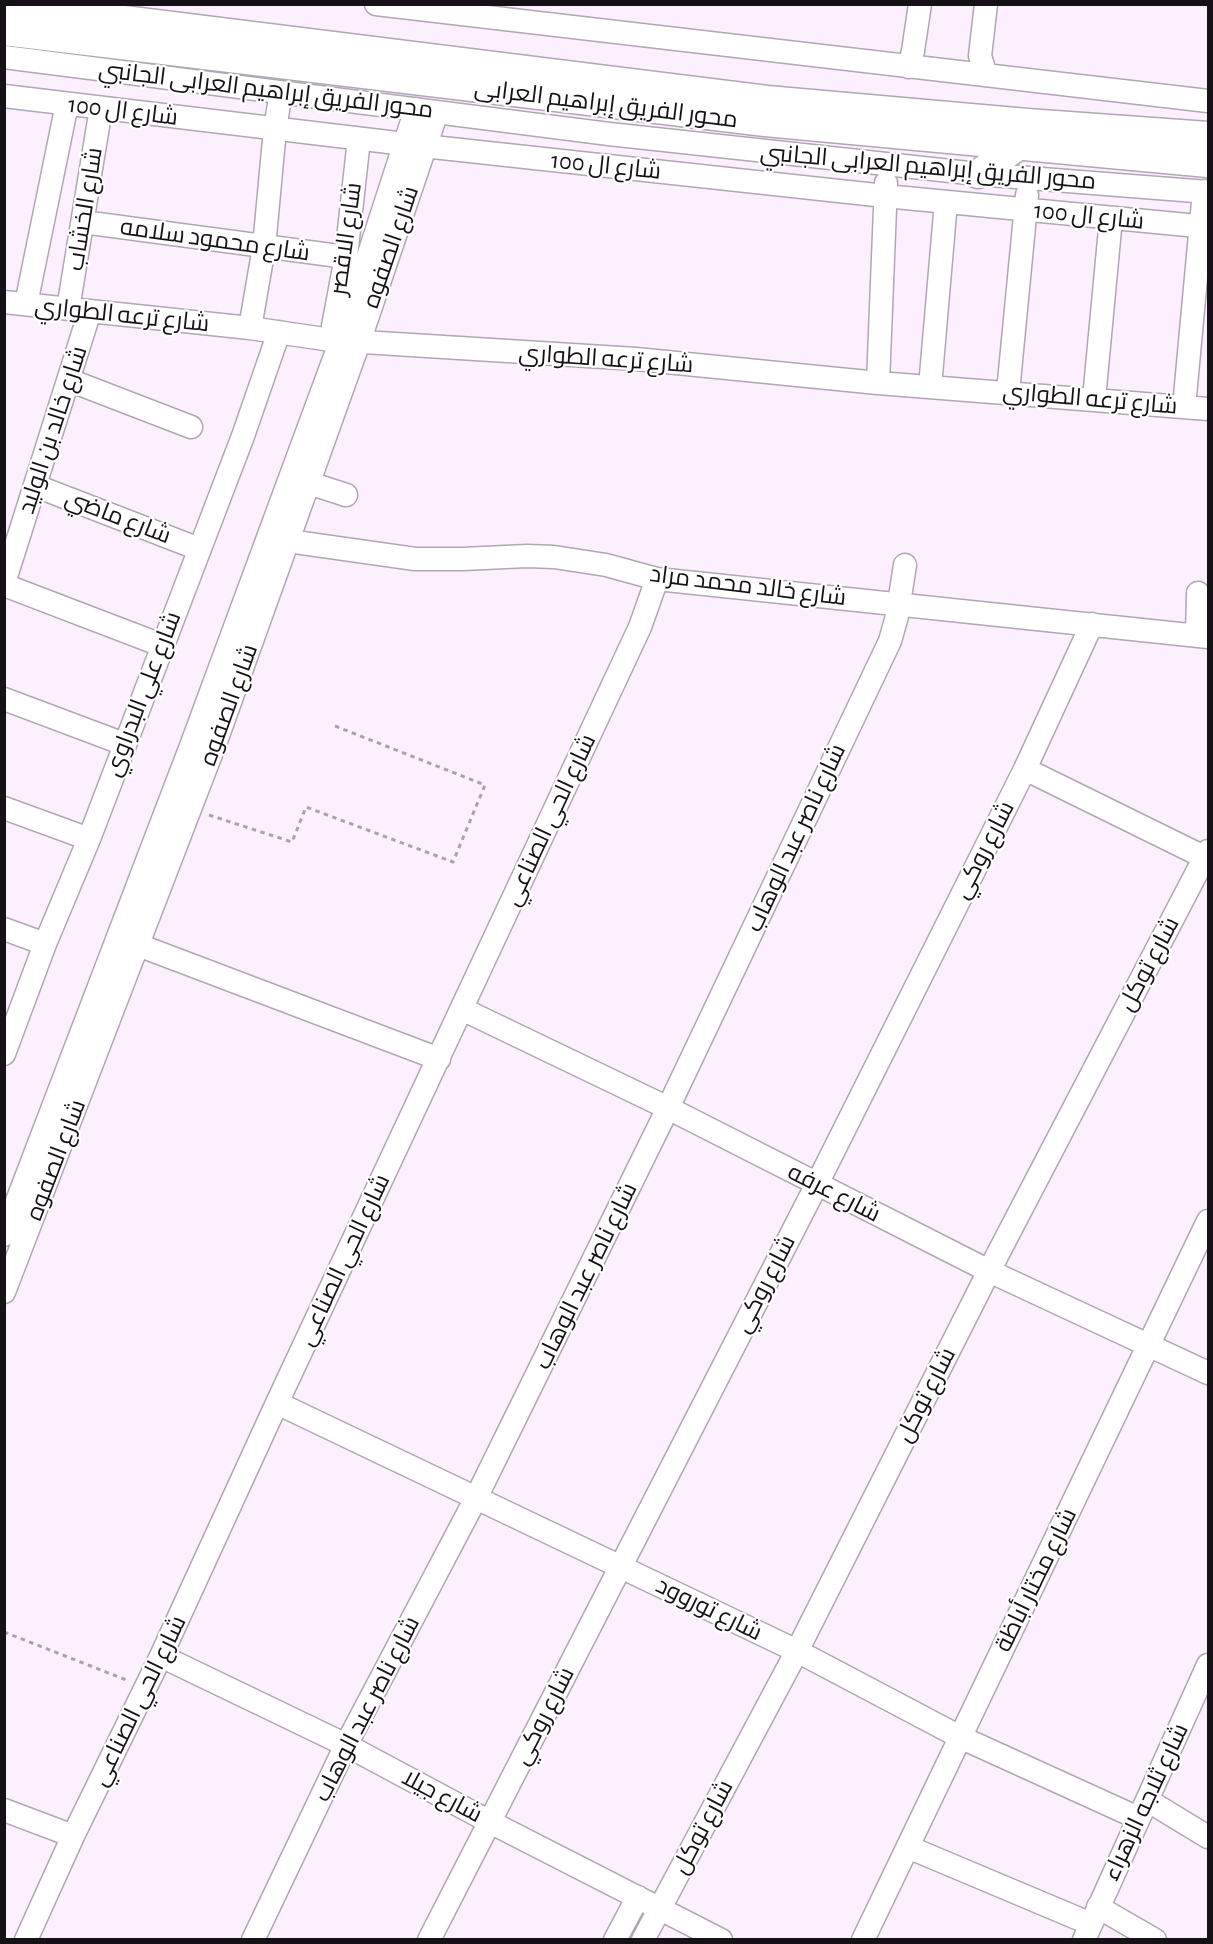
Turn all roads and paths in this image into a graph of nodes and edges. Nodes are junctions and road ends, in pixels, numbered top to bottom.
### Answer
1 (376, 4) edge
2 (920, 4) edge
3 (986, 4) edge
4 (4, 5) edge
5 (431, 8) edge
6 (4, 30) edge
7 (4, 57) edge
8 (909, 67) junction
9 (986, 75) junction
10 (281, 92) junction
11 (4, 96) edge
12 (1209, 101) edge
13 (67, 104) junction
14 (101, 108) junction
15 (426, 111) junction
16 (275, 129) junction
17 (1209, 136) edge
18 (359, 139) junction
19 (415, 145) junction
20 (1018, 146) junction
21 (1209, 163) edge
22 (887, 165) junction
23 (978, 174) junction
24 (1028, 179) junction
25 (1206, 191) edge
26 (885, 196) junction
27 (946, 202) junction
28 (1026, 210) junction
29 (1111, 218) junction
30 (83, 222) junction
31 (1205, 227) edge
32 (264, 247) junction
33 (346, 257) junction
34 (15, 303) edge
35 (79, 310) junction
36 (250, 328) junction
37 (279, 333) junction
38 (344, 341) junction
39 (69, 380) junction
40 (878, 383) junction
41 (930, 387) junction
42 (1008, 392) junction
43 (1094, 399) junction
44 (1184, 407) junction
45 (1209, 409) edge
46 (191, 427) dead end
47 (309, 483) junction
48 (36, 486) junction
49 (346, 495) dead end
50 (288, 541) junction
51 (199, 549) junction
52 (905, 565) dead end
53 (5, 579) edge
54 (657, 579) junction
55 (1198, 593) dead end
56 (899, 603) junction
57 (1092, 624) junction
58 (1203, 636) edge
59 (161, 645) junction
60 (4, 699) edge
61 (334, 726) dead end
62 (124, 744) junction
63 (1025, 769) junction
64 (4, 808) edge
65 (190, 809) junction
66 (89, 839) junction
67 (1207, 856) edge
68 (4, 929) edge
69 (127, 941) junction
70 (45, 944) junction
71 (462, 1009) junction
72 (6, 1046) edge
73 (439, 1059) junction
74 (668, 1108) junction
75 (817, 1184) junction
76 (1209, 1221) edge
77 (4, 1235) edge
78 (989, 1271) junction
79 (4, 1292) edge
80 (1149, 1345) junction
81 (1209, 1373) edge
82 (277, 1403) junction
83 (476, 1498) junction
84 (621, 1566) junction
85 (4, 1632) edge
86 (797, 1652) junction
87 (161, 1656) junction
88 (1207, 1675) edge
89 (146, 1688) junction
90 (960, 1737) junction
91 (346, 1745) junction
92 (1142, 1809) junction
93 (4, 1810) edge
94 (490, 1822) junction
95 (73, 1836) junction
96 (1209, 1837) edge
97 (908, 1847) junction
98 (638, 1897) junction
99 (659, 1908) junction
100 (1091, 1924) edge
101 (26, 1940) edge
102 (254, 1940) edge
103 (429, 1940) edge
104 (615, 1940) edge
105 (643, 1940) edge
106 (721, 1940) edge
107 (863, 1940) edge
108 (1155, 1940) edge

1 - 5 street
2 - 8 street
3 - 9 street
4 - 17 main road, محور الفريق إبراهيم العرابى
5 - 8 street
6 - 20 main road, محور الفريق إبراهيم العرابى
7 - 10 street, محور الفريق إبراهيم العرابى الجانبي
8 - 9 street
9 - 12 street
10 - 15 street, محور الفريق إبراهيم العرابى الجانبي
10 - 16 street
11 - 13 street, شارع ال 100
13 - 14 street, شارع ال 100
13 - 34 street
14 - 16 street, شارع ال 100
14 - 30 street, شارع الخشاب
15 - 19 street, شارع الصفوه
15 - 22 street, محور الفريق إبراهيم العرابى الجانبي
16 - 18 street, شارع ال 100
16 - 32 street
18 - 19 street, شارع ال 100
18 - 33 street, شارع الاقصر
19 - 26 street, شارع ال 100
19 - 38 street, شارع الصفوه
20 - 21 main road, محور الفريق إبراهيم العرابى
20 - 23 main road
22 - 23 street, محور الفريق إبراهيم العرابى الجانبي
22 - 26 street
23 - 24 street, محور الفريق إبراهيم العرابى الجانبي
24 - 25 street, محور الفريق إبراهيم العرابى الجانبي
24 - 28 street
25 - 31 street
26 - 27 street, شارع ال 100
26 - 40 street
27 - 28 street, شارع ال 100
27 - 41 street
28 - 29 street, شارع ال 100
28 - 42 street
29 - 31 street, شارع ال 100
29 - 43 street
30 - 32 street, شارع محمود سلامه
30 - 35 street, شارع الخشاب
31 - 44 street
32 - 33 street, شارع محمود سلامه
32 - 36 street
33 - 38 street, شارع الاقصر
34 - 35 street, شارع ترعه الطواري
35 - 36 street, شارع ترعه الطواري
35 - 39 street, شارع خالد بن الوليد
36 - 37 street, شارع ترعه الطواري
37 - 38 street, شارع ترعه الطواري
37 - 51 street, شارع علي البدراوي
38 - 40 street, شارع ترعه الطواري
38 - 47 street, شارع الصفوه
38 - 69 street, شارع الصفوه
39 - 46 street
39 - 48 street, شارع خالد بن الوليد
40 - 41 street, شارع ترعه الطواري
41 - 42 street, شارع ترعه الطواري
42 - 43 street, شارع ترعه الطواري
43 - 44 street, شارع ترعه الطواري
44 - 45 street, شارع ترعه الطواري
47 - 49 street
47 - 50 street, شارع الصفوه
48 - 51 street, شارع ماضي
48 - 53 street, شارع خالد بن الوليد
50 - 54 street, شارع خالد محمد مراد
50 - 65 street, شارع الصفوه
51 - 59 street, شارع علي البدراوي
52 - 56 street, شارع ناصر عبد الوهاب
53 - 59 street
54 - 56 street, شارع خالد محمد مراد
54 - 71 street, شارع الحي الصناعي
55 - 58 street
56 - 57 street, شارع خالد محمد مراد
56 - 74 street, شارع ناصر عبد الوهاب
57 - 58 street, شارع خالد محمد مراد
57 - 63 street, شارع روكي
59 - 62 street, شارع علي البدراوي
60 - 62 street
61 - 65 path
62 - 66 street, شارع علي البدراوي
63 - 67 street
63 - 75 street, شارع روكي
64 - 66 street
65 - 69 street, شارع الصفوه
66 - 70 street, شارع علي البدراوي
67 - 78 street, شارع توكل
68 - 70 street
69 - 73 street
69 - 77 street, شارع الصفوه
69 - 79 street, شارع الصفوه
70 - 72 street, شارع علي البدراوي
71 - 73 street, شارع الحي الصناعي
71 - 74 street, شارع عرفه
73 - 82 street, شارع الحي الصناعي
74 - 75 street, شارع عرفه
74 - 83 street, شارع ناصر عبد الوهاب
75 - 78 street, شارع عرفه
75 - 84 street, شارع روكي
76 - 80 street, شارع مختار أباظة
78 - 80 street, شارع عرفه
78 - 86 street, شارع توكل
80 - 81 street, شارع عرفه
80 - 90 street, شارع مختار أباظة
82 - 83 street, شارع توروود
82 - 87 street, شارع الحي الصناعي
83 - 84 street, شارع توروود
83 - 91 street, شارع ناصر عبد الوهاب
84 - 86 street, شارع توروود
84 - 94 street, شارع روكي
85 - 89 path
86 - 90 street, شارع توروود
86 - 99 street, شارع توكل
87 - 89 street, شارع الحي الصناعي
87 - 91 street, شارع جيلا
88 - 92 street, شارع ثلاجه الزهراء
89 - 95 street, شارع الحي الصناعي
90 - 92 street, شارع توروود
90 - 97 street, شارع مختار أباظة
91 - 94 street, شارع جيلا
91 - 102 street, شارع ناصر عبد الوهاب
92 - 96 street, شارع توروود
92 - 100 street, شارع ثلاجه الزهراء
93 - 95 street
94 - 98 street, شارع جيلا
94 - 103 street, شارع روكي
95 - 101 street, شارع الحي الصناعي
97 - 100 street
97 - 107 street, شارع مختار أباظة
98 - 99 street, شارع جيلا
98 - 104 street
99 - 105 street, شارع توكل
99 - 106 street, شارع جيلا
100 - 108 street

